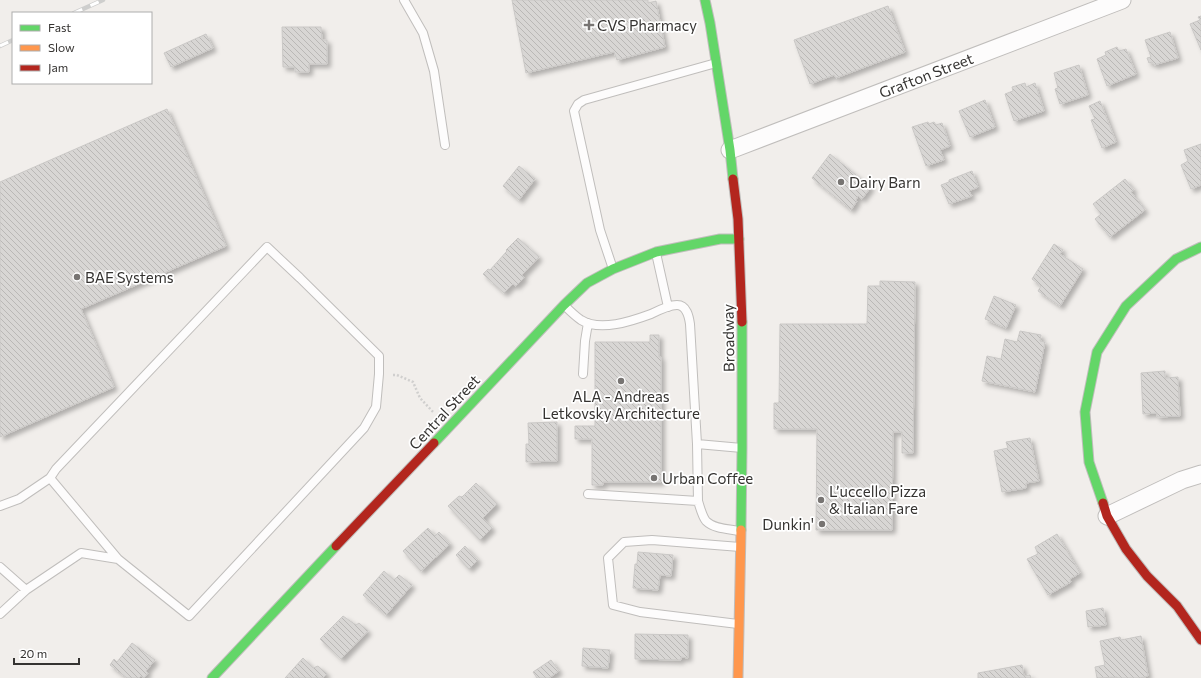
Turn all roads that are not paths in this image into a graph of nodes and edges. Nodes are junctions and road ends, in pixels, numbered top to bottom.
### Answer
1 (404, 0) edge
2 (705, 0) edge
3 (1122, 0) edge
4 (716, 63) junction
5 (446, 145) dead end
6 (730, 150) junction
7 (739, 239) junction
8 (1201, 248) edge
9 (656, 252) junction
10 (613, 269) junction
11 (564, 305) junction
12 (668, 307) junction
13 (588, 323) junction
14 (583, 374) dead end
15 (697, 444) junction
16 (742, 448) junction
17 (1201, 474) edge
18 (50, 478) junction
19 (588, 494) dead end
20 (698, 500) junction
21 (0, 506) edge
22 (1108, 516) junction
23 (741, 532) junction
24 (741, 547) junction
25 (118, 559) junction
26 (0, 567) edge
27 (26, 590) junction
28 (0, 614) edge
29 (739, 625) junction
30 (1201, 640) edge
31 (212, 678) edge
32 (738, 678) edge

1 - 5 lane
2 - 4 street, Broadway
3 - 6 street, Grafton Street
4 - 6 street, Broadway
4 - 10 lane
6 - 7 street, Broadway
7 - 9 street, Central Street
7 - 16 street, Broadway
8 - 22 street
9 - 10 street, Central Street
9 - 12 lane
10 - 11 street, Central Street
11 - 13 lane
11 - 31 street, Central Street
12 - 13 lane
12 - 15 lane
13 - 14 lane
15 - 16 lane
15 - 20 lane
16 - 23 street, Broadway
17 - 22 street
18 - 21 lane
18 - 25 lane
18 - 25 lane
19 - 20 lane
20 - 23 lane
22 - 30 street
23 - 24 street, Broadway
24 - 29 street, Broadway
24 - 29 lane
25 - 27 lane
26 - 27 lane
27 - 28 lane
29 - 32 street, Broadway

